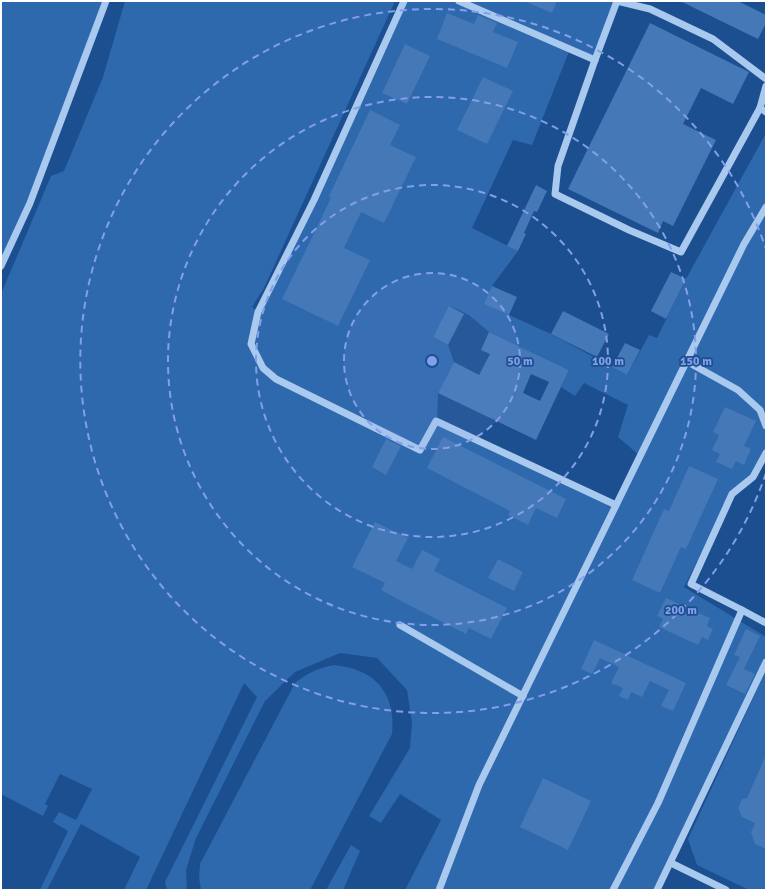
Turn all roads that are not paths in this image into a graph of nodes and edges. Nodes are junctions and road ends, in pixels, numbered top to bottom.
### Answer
1 (106, 1) edge
2 (404, 1) edge
3 (459, 1) edge
4 (617, 1) edge
5 (595, 60) junction
6 (766, 79) edge
7 (766, 86) edge
8 (763, 110) edge
9 (766, 207) edge
10 (1, 266) edge
11 (686, 361) junction
12 (766, 426) edge
13 (766, 454) edge
14 (616, 505) junction
15 (742, 610) junction
16 (766, 623) edge
17 (400, 625) dead end
18 (766, 662) edge
19 (523, 696) junction
20 (671, 862) junction
21 (439, 890) edge
22 (613, 890) edge
23 (657, 890) edge
24 (726, 890) edge

1 - 10 lane
2 - 14 lane
3 - 5 lane
4 - 5 lane
4 - 6 lane
5 - 8 lane
7 - 8 lane
9 - 11 lane
11 - 12 lane
11 - 14 lane
13 - 15 lane
14 - 19 lane
15 - 16 lane
15 - 22 lane
17 - 19 lane
18 - 20 lane
19 - 21 lane
20 - 23 lane
20 - 24 lane

